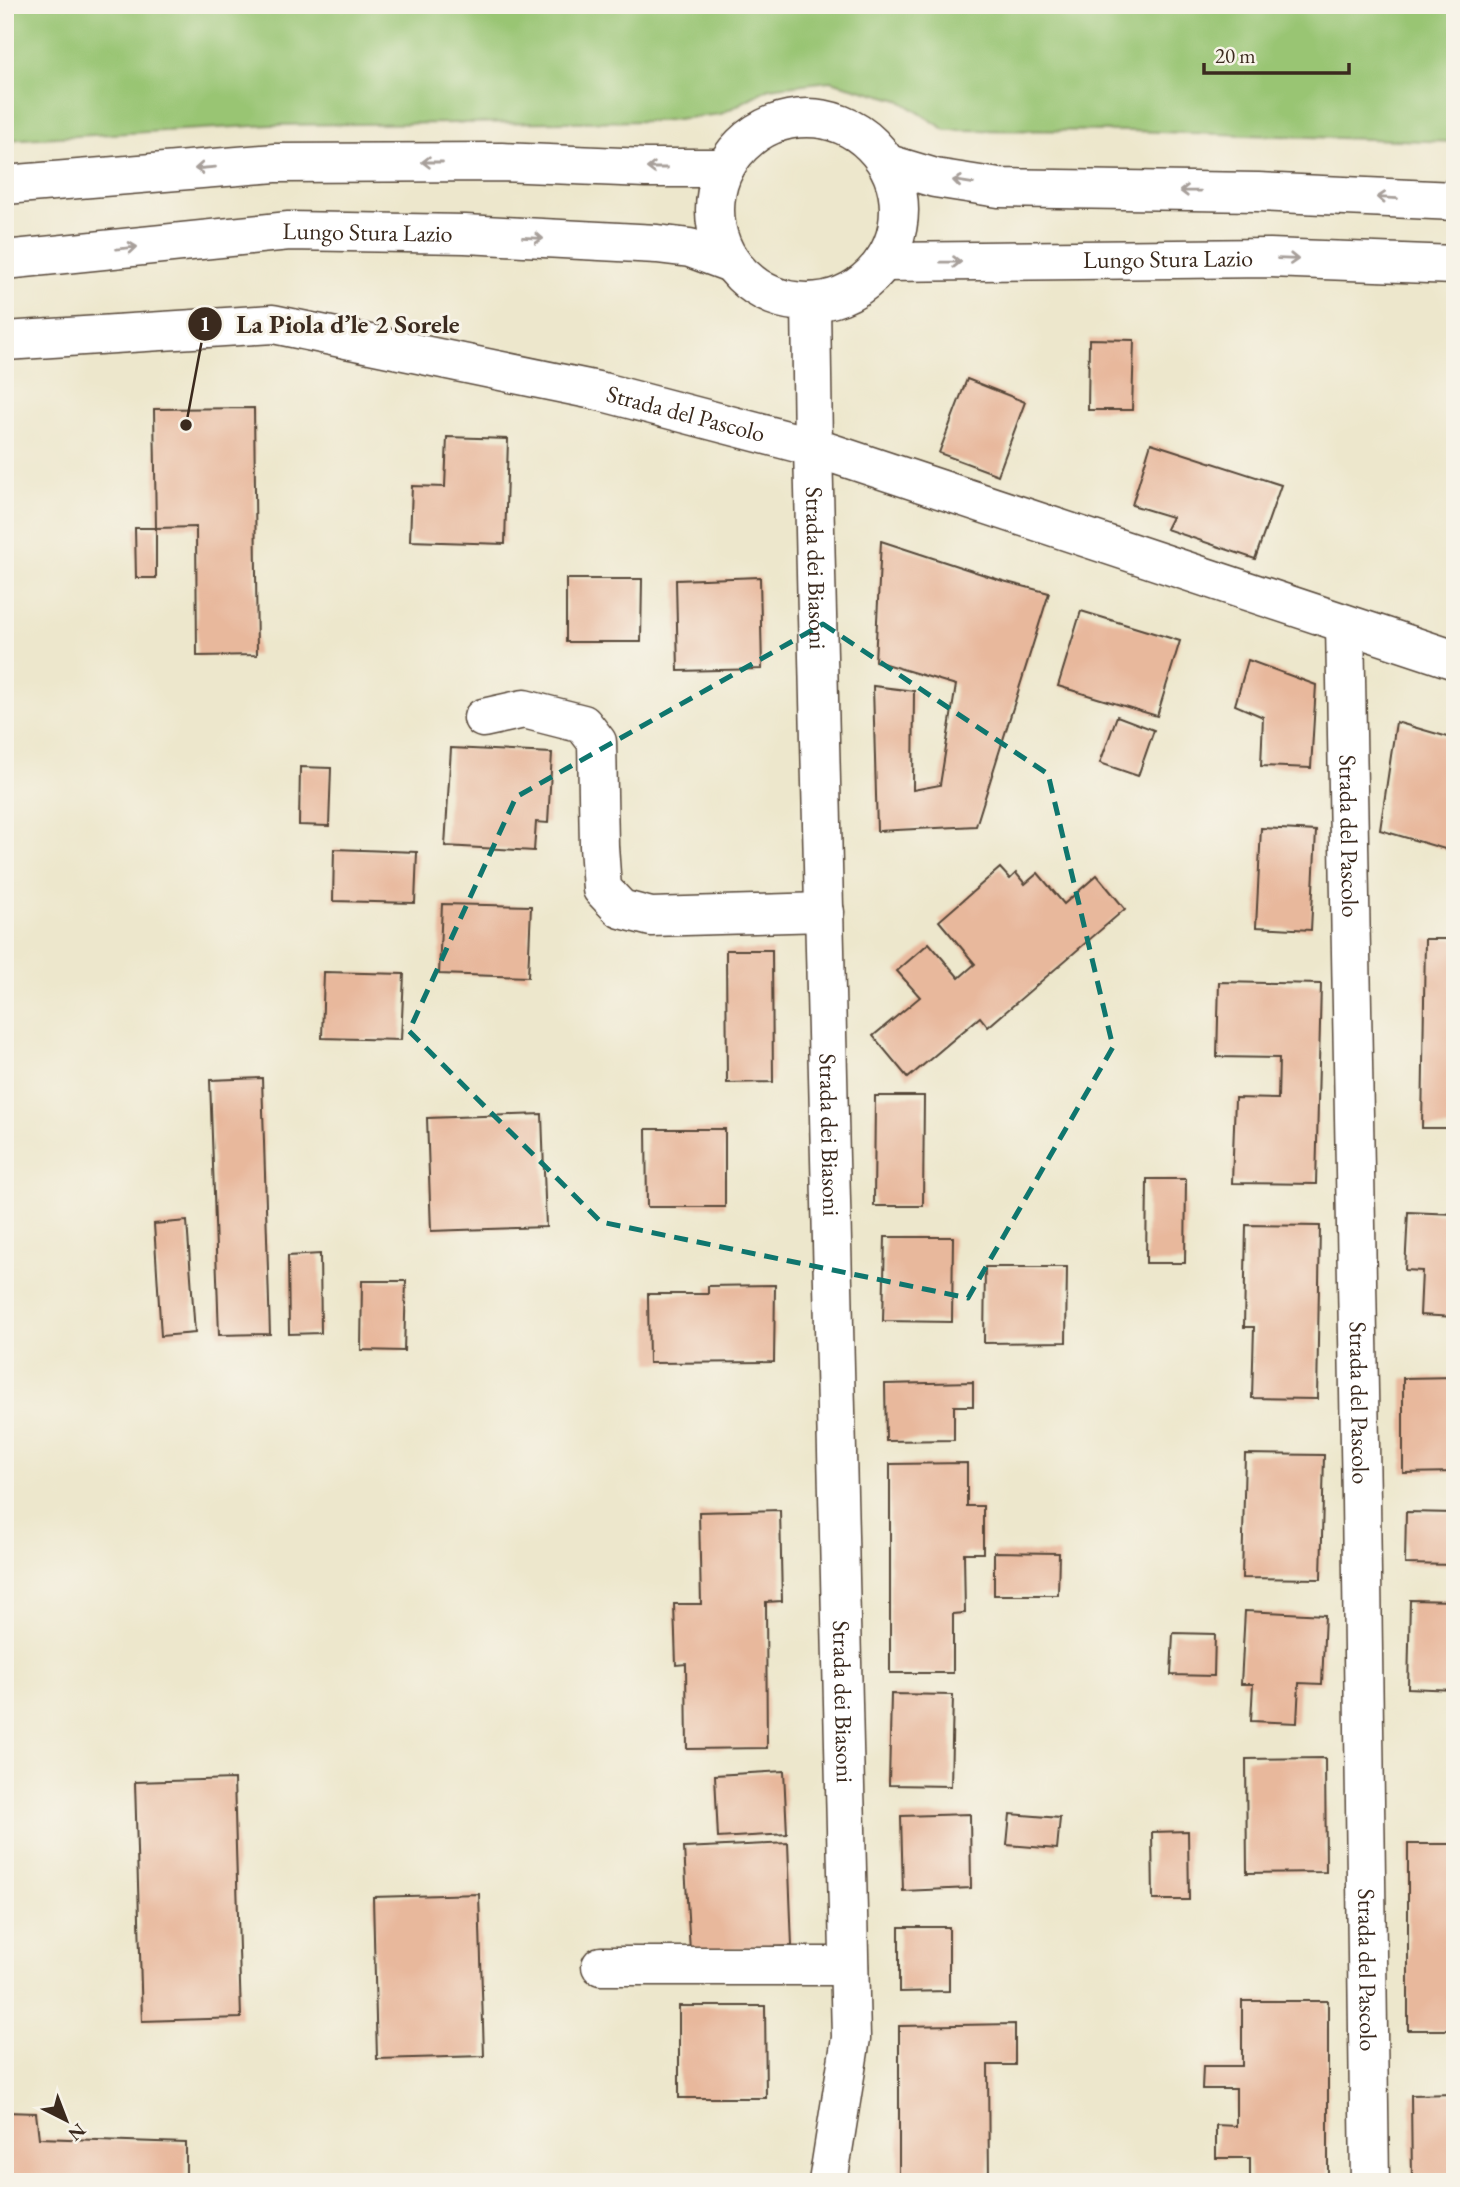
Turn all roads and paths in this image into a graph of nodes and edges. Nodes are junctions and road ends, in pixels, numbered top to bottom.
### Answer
1 (888, 164) junction
2 (725, 168) junction
3 (5, 185) edge
4 (1455, 201) edge
5 (5, 260) edge
6 (728, 262) junction
7 (883, 262) junction
8 (1455, 265) edge
9 (811, 302) junction
10 (5, 341) edge
11 (813, 447) junction
12 (1345, 624) junction
13 (1455, 660) edge
14 (483, 718) dead end
15 (824, 912) junction
16 (601, 1966) dead end
17 (849, 1966) junction
18 (828, 2182) edge
19 (1370, 2182) edge

1 - 2 street, Lungo Stura Lazio
4 -> 1 street, Lungo Stura Lazio
1 - 7 street, Lungo Stura Lazio
2 -> 3 street
2 - 6 street, Lungo Stura Lazio
5 -> 6 street, Lungo Stura Lazio
6 - 9 street, Lungo Stura Lazio
7 -> 8 street, Lungo Stura Lazio
7 - 9 street, Lungo Stura Lazio
9 - 11 street, Strada dei Biasoni
10 - 11 street, Strada del Pascolo
11 - 12 street, Strada del Pascolo
11 - 15 street, Strada dei Biasoni
12 - 13 street, Strada del Pascolo
12 - 19 street, Strada del Pascolo
14 - 15 street
15 - 17 street, Strada dei Biasoni
16 - 17 street
17 - 18 street, Strada dei Biasoni

